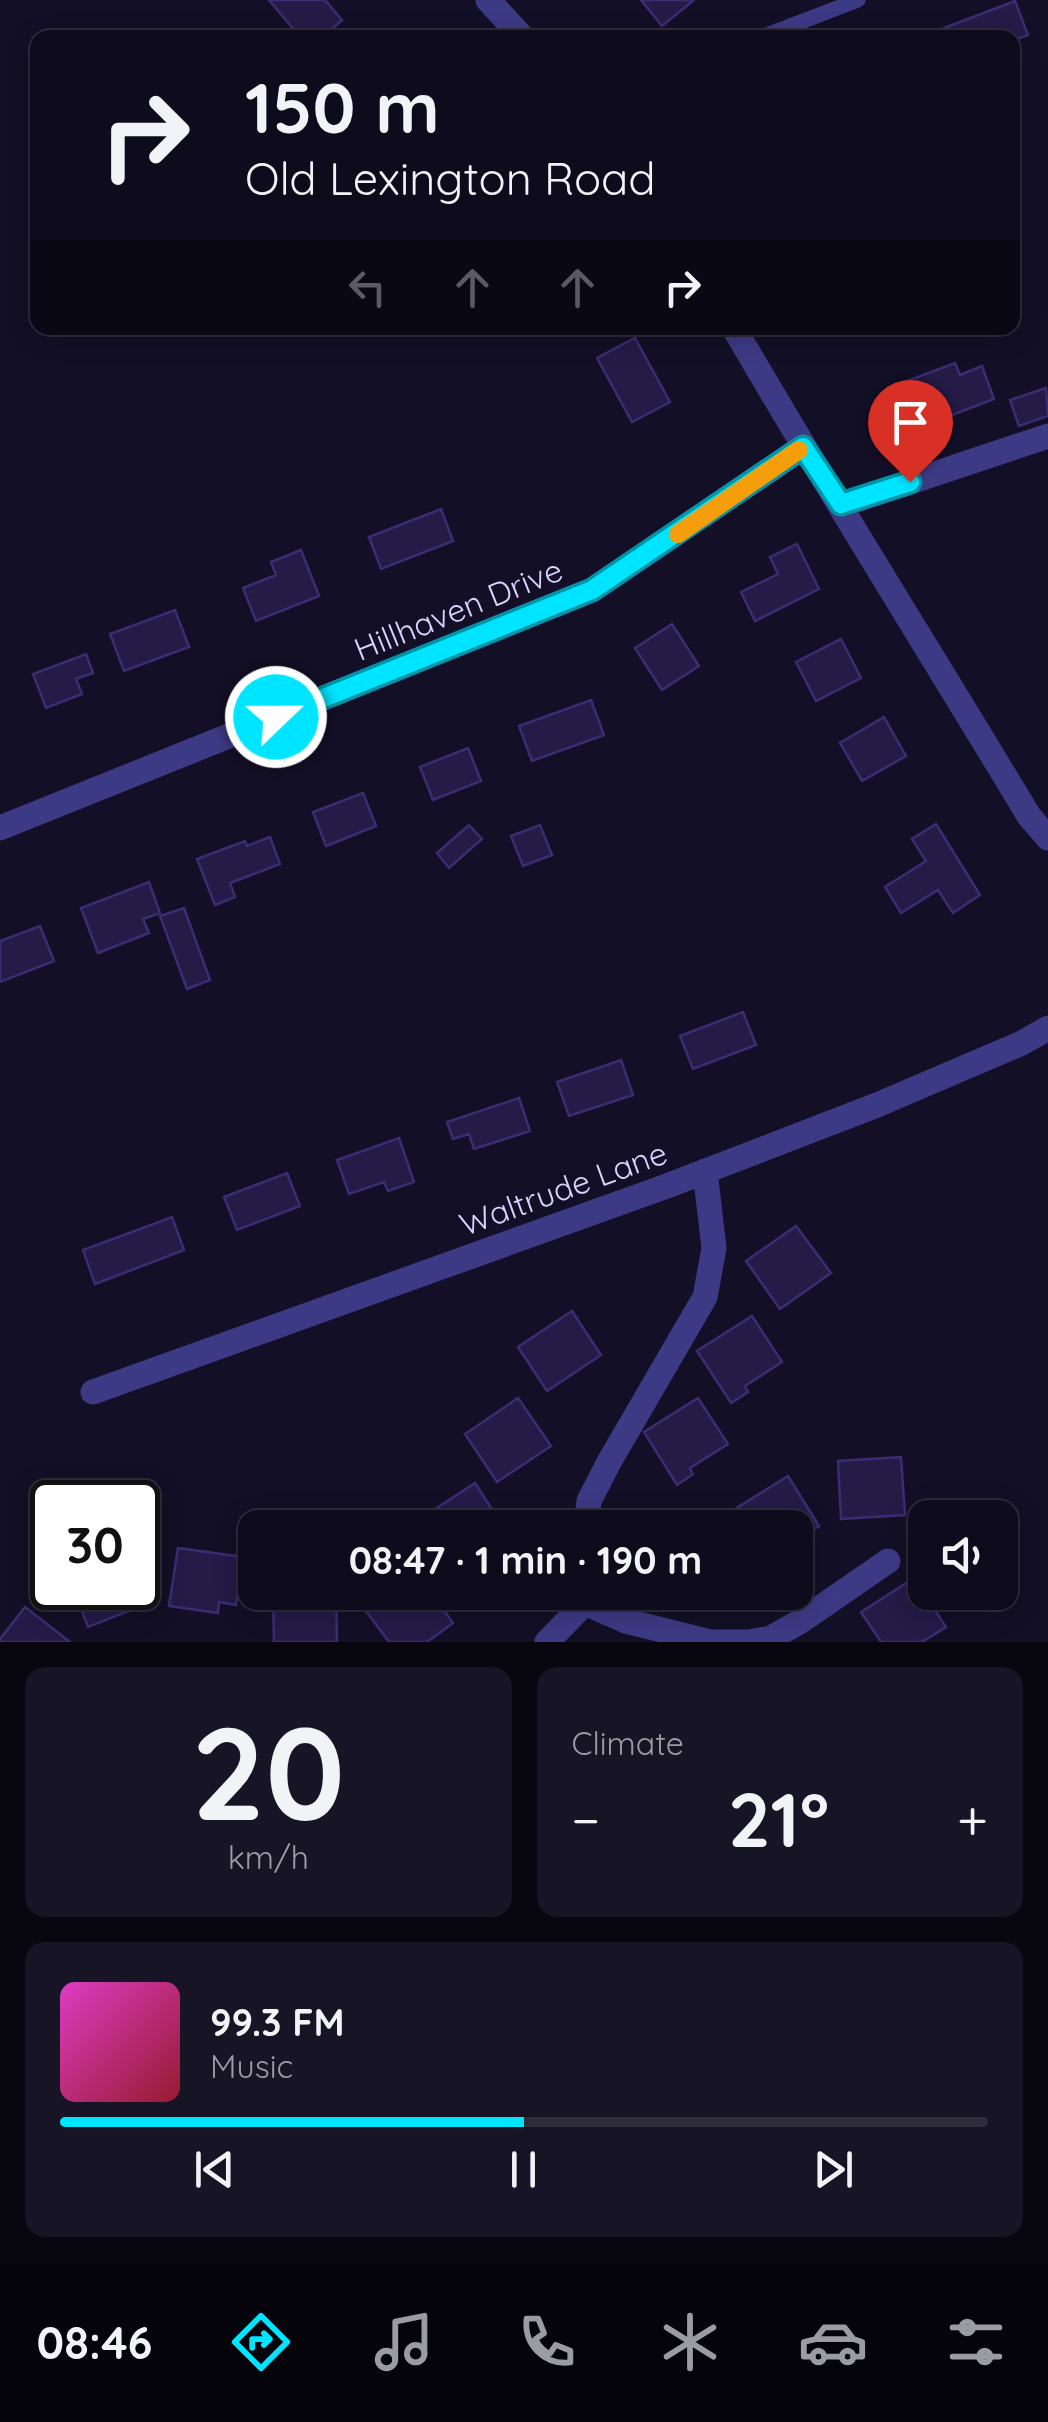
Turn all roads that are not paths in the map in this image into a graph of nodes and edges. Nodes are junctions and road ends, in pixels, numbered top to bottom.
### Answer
1 (488, 0) edge
2 (858, 0) edge
3 (516, 30) edge
4 (779, 30) edge
5 (738, 335) edge
6 (1048, 436) edge
7 (803, 447) junction
8 (841, 504) junction
9 (0, 828) edge
10 (1048, 838) edge
11 (1048, 1028) edge
12 (705, 1172) junction
13 (93, 1392) dead end
14 (588, 1510) edge
15 (888, 1561) dead end
16 (574, 1610) edge
17 (607, 1610) edge
18 (546, 1642) edge
19 (712, 1642) edge

1 - 3 street
2 - 4 lane
5 - 7 street
6 - 8 street
7 - 8 street
7 - 9 street, Hillhaven Drive
8 - 10 street
11 - 12 street, Waltrude Lane
12 - 13 street, Waltrude Lane
12 - 14 street
15 - 19 street
16 - 18 street
17 - 19 street

